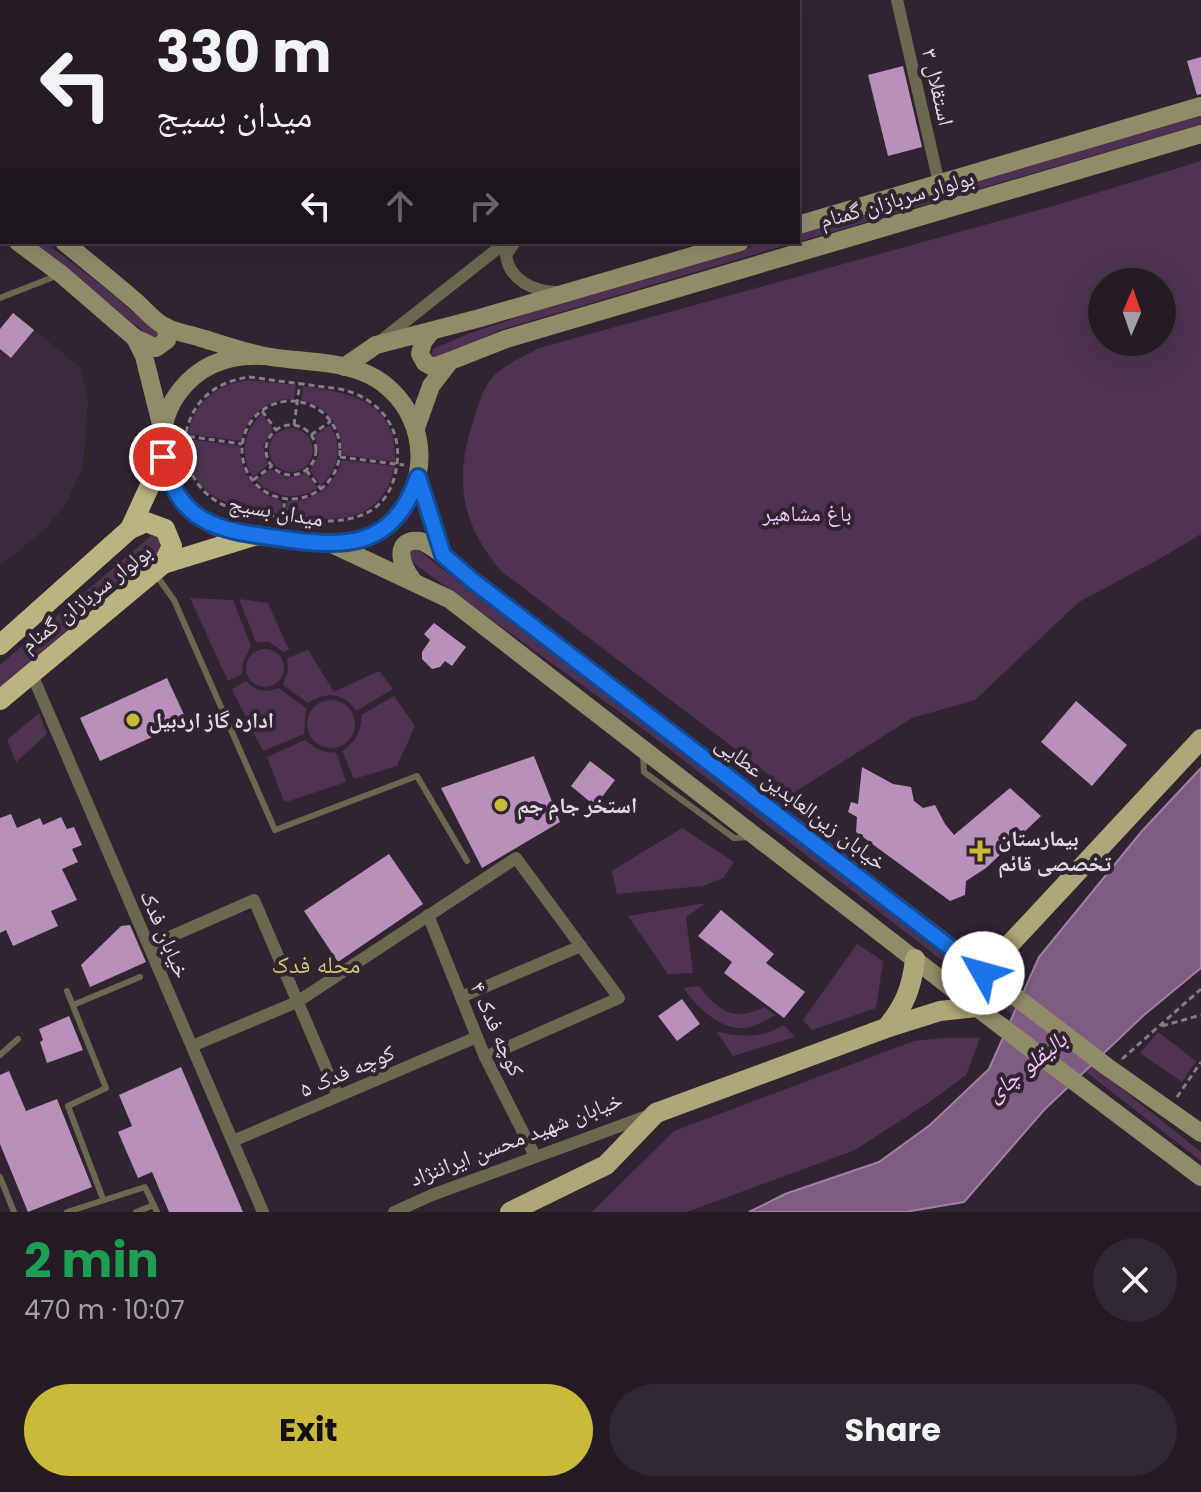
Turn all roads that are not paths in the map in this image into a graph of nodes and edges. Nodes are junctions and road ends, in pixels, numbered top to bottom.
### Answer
1 (912, 0) edge
2 (897, 2) edge
3 (1201, 106) edge
4 (1201, 134) edge
5 (939, 183) junction
6 (800, 224) edge
7 (21, 244) edge
8 (67, 244) edge
9 (503, 244) edge
10 (514, 244) edge
11 (733, 244) edge
12 (61, 274) junction
13 (571, 292) junction
14 (0, 298) edge
15 (166, 327) junction
16 (431, 332) junction
17 (135, 338) junction
18 (376, 345) junction
19 (264, 356) junction
20 (450, 361) junction
21 (344, 367) junction
22 (416, 428) junction
23 (163, 433) junction
24 (163, 457) junction
25 (419, 472) junction
26 (130, 529) junction
27 (257, 535) junction
28 (334, 545) junction
29 (443, 555) junction
30 (158, 568) junction
31 (414, 582) junction
32 (0, 645) edge
33 (31, 672) junction
34 (0, 700) edge
35 (1201, 739) edge
36 (467, 861) dead end
37 (428, 915) junction
38 (149, 946) junction
39 (581, 946) junction
40 (915, 959) junction
41 (983, 973) junction
42 (140, 977) dead end
43 (67, 991) dead end
44 (461, 997) junction
45 (297, 1002) junction
46 (73, 1005) junction
47 (976, 1007) junction
48 (886, 1028) junction
49 (477, 1037) junction
50 (18, 1039) dead end
51 (192, 1046) junction
52 (0, 1055) edge
53 (485, 1057) junction
54 (338, 1096) junction
55 (656, 1113) junction
56 (1201, 1133) edge
57 (233, 1141) junction
58 (535, 1156) junction
59 (0, 1177) edge
60 (1201, 1177) edge
61 (103, 1199) junction
62 (155, 1208) edge
63 (14, 1212) edge
64 (67, 1212) edge
65 (136, 1212) edge
66 (263, 1212) edge
67 (394, 1212) edge
68 (510, 1212) edge

1 - 2 street
2 - 5 street, استقلال ۳
3 - 5 main road, بولوار سربازان گمنام
4 - 20 main road, بولوار سربازان گمنام
5 - 6 main road, بولوار سربازان گمنام
7 - 12 main road
8 - 15 main road
9 - 18 street
10 - 13 street
11 - 13 main road
12 - 14 lane
12 - 17 main road
13 - 16 main road
15 - 17 main road
15 - 19 main road
16 - 18 main road
16 - 20 main road
17 - 23 main road
18 - 21 main road
19 - 21 main road, میدان بسیج
19 - 23 main road, میدان بسیج
20 - 22 main road
21 - 22 main road, میدان بسیج
22 - 25 main road, میدان بسیج
23 - 24 main road, میدان بسیج
24 - 26 highway, بولوار سربازان گمنام
24 - 27 main road, میدان بسیج
25 - 28 main road, میدان بسیج
25 - 29 main road
26 - 30 highway
26 - 32 highway, بولوار سربازان گمنام
27 - 28 main road, میدان بسیج
27 - 30 highway, بولوار سربازان گمنام
28 - 31 main road
29 - 31 main road
29 - 41 main road, خیابان زین‌العابدین عطایی
30 - 33 highway, بولوار سربازان گمنام
30 - 36 lane
31 - 40 main road
33 - 34 highway, بولوار سربازان گمنام
33 - 38 street, خیابان فدک
35 - 41 main road
37 - 39 street
37 - 44 street, کوچه فدک ۴
37 - 45 street
38 - 45 street
38 - 51 street, خیابان فدک
39 - 44 street
39 - 53 street
40 - 47 main road
40 - 48 main road
41 - 56 main road, خیابان زین‌العابدین عطایی
42 - 46 lane
43 - 46 lane
44 - 49 street, کوچه فدک ۴
45 - 51 street
45 - 54 street
46 - 61 lane
47 - 48 main road, خیابان شهید محسن ایراننژاد
47 - 60 main road
48 - 55 main road, خیابان شهید محسن ایراننژاد
49 - 53 street, کوچه فدک ۴
49 - 54 street, کوچه فدک ۵
50 - 52 lane
51 - 57 street, خیابان فدک
53 - 58 street, کوچه فدک ۴
54 - 57 street, کوچه فدک ۵
55 - 58 street, خیابان شهید محسن ایراننژاد
55 - 68 main road, خیابان شهید محسن ایراننژاد
57 - 66 street, خیابان فدک
58 - 67 street, خیابان شهید محسن ایراننژاد
59 - 63 lane
61 - 62 lane
61 - 64 lane
62 - 65 lane

